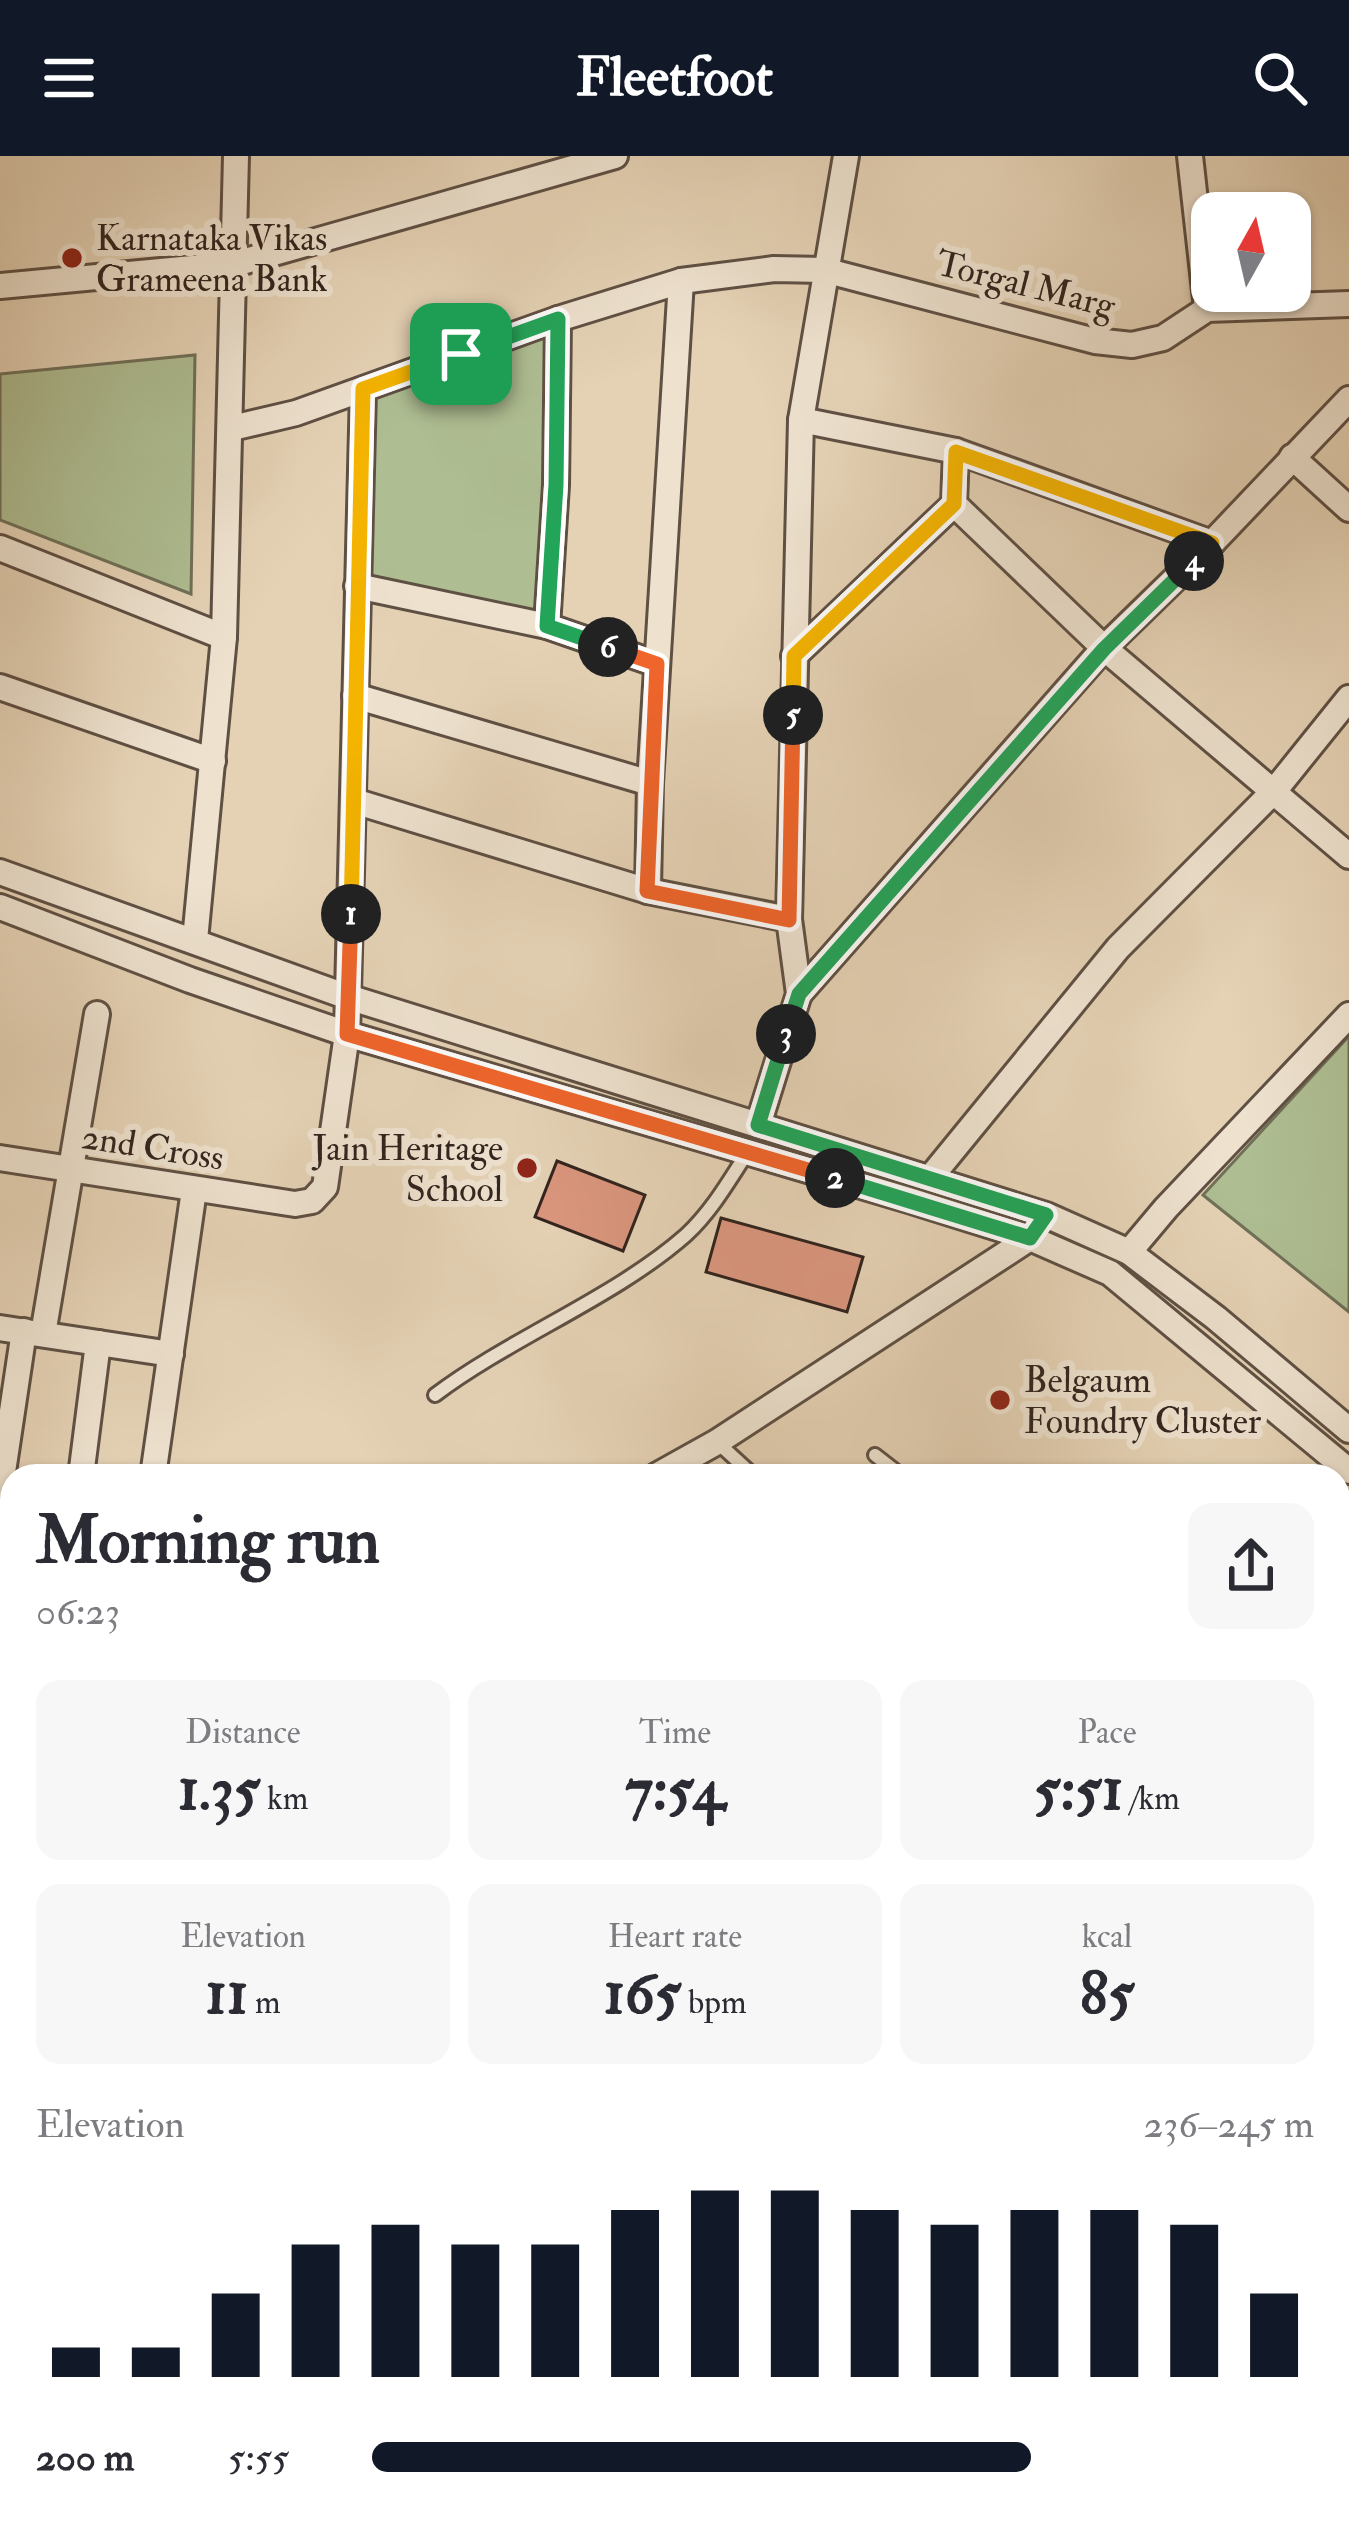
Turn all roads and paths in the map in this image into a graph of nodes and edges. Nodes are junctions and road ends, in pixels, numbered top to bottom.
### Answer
1 (236, 156) edge
2 (615, 156) edge
3 (846, 156) edge
4 (1190, 156) edge
5 (1194, 192) edge
6 (235, 264) junction
7 (824, 270) junction
8 (681, 281) junction
9 (0, 286) edge
10 (1349, 304) edge
11 (1311, 305) edge
12 (1203, 312) edge
13 (558, 319) junction
14 (363, 389) junction
15 (1349, 399) edge
16 (801, 420) junction
17 (232, 428) junction
18 (956, 452) junction
19 (1292, 457) junction
20 (954, 504) junction
21 (1349, 509) edge
22 (1212, 543) junction
23 (0, 548) edge
24 (357, 586) junction
25 (547, 626) junction
26 (224, 637) junction
27 (1104, 649) junction
28 (794, 656) junction
29 (657, 664) junction
30 (0, 687) edge
31 (355, 696) junction
32 (1349, 698) edge
33 (213, 761) junction
34 (650, 783) junction
35 (1275, 790) junction
36 (354, 801) junction
37 (1349, 856) edge
38 (0, 872) edge
39 (647, 891) junction
40 (0, 907) edge
41 (789, 920) junction
42 (195, 940) junction
43 (799, 994) junction
44 (348, 997) junction
45 (97, 1014) dead end
46 (1349, 1015) edge
47 (347, 1034) junction
48 (758, 1125) junction
49 (747, 1153) junction
50 (0, 1158) edge
51 (70, 1169) junction
52 (930, 1178) junction
53 (194, 1190) junction
54 (1046, 1215) junction
55 (1030, 1238) junction
56 (1129, 1252) junction
57 (22, 1331) edge
58 (98, 1343) junction
59 (171, 1354) junction
60 (435, 1395) dead end
61 (1349, 1430) edge
62 (717, 1442) junction
63 (875, 1455) dead end
64 (4, 1464) edge
65 (83, 1464) edge
66 (155, 1464) edge
67 (678, 1464) edge
68 (741, 1464) edge
69 (887, 1464) edge
70 (1341, 1464) edge

1 - 6 street
2 - 6 street
3 - 7 street
4 - 5 street
6 - 9 street
6 - 17 street
7 - 8 street, Torgal Marg
7 - 12 street, Torgal Marg
7 - 16 street
8 - 13 street, Torgal Marg
8 - 29 street
10 - 11 street, Torgal Marg
13 - 14 street, Torgal Marg
13 - 25 street
14 - 17 street, Torgal Marg
14 - 24 street
15 - 19 street
16 - 18 street
16 - 28 street
17 - 26 street
18 - 20 street
18 - 22 street
19 - 21 street
19 - 22 street
20 - 27 street
20 - 28 street
22 - 27 street
23 - 26 street
24 - 25 street
24 - 31 street
25 - 29 street
26 - 33 street
27 - 35 street
27 - 43 street
28 - 41 street
29 - 34 street
30 - 33 street
31 - 34 street
31 - 36 street
32 - 35 street
33 - 42 street
34 - 39 street
35 - 37 street
35 - 52 street
36 - 39 street
36 - 44 street
38 - 42 street
39 - 41 street
40 - 47 street
41 - 43 street
42 - 44 street
43 - 48 street
44 - 47 street
44 - 48 street
45 - 51 street
46 - 56 street
47 - 49 street
47 - 53 street, 2nd Cross
48 - 52 street
49 - 55 street
49 - 60 lane
50 - 51 street, 2nd Cross
51 - 53 street, 2nd Cross
51 - 57 street
52 - 54 street
53 - 59 street
54 - 55 street
54 - 56 street
55 - 62 street
55 - 70 street
56 - 61 street
57 - 58 street
57 - 64 street
58 - 59 street
58 - 65 street
59 - 66 street
62 - 67 street
62 - 68 lane
63 - 69 lane

